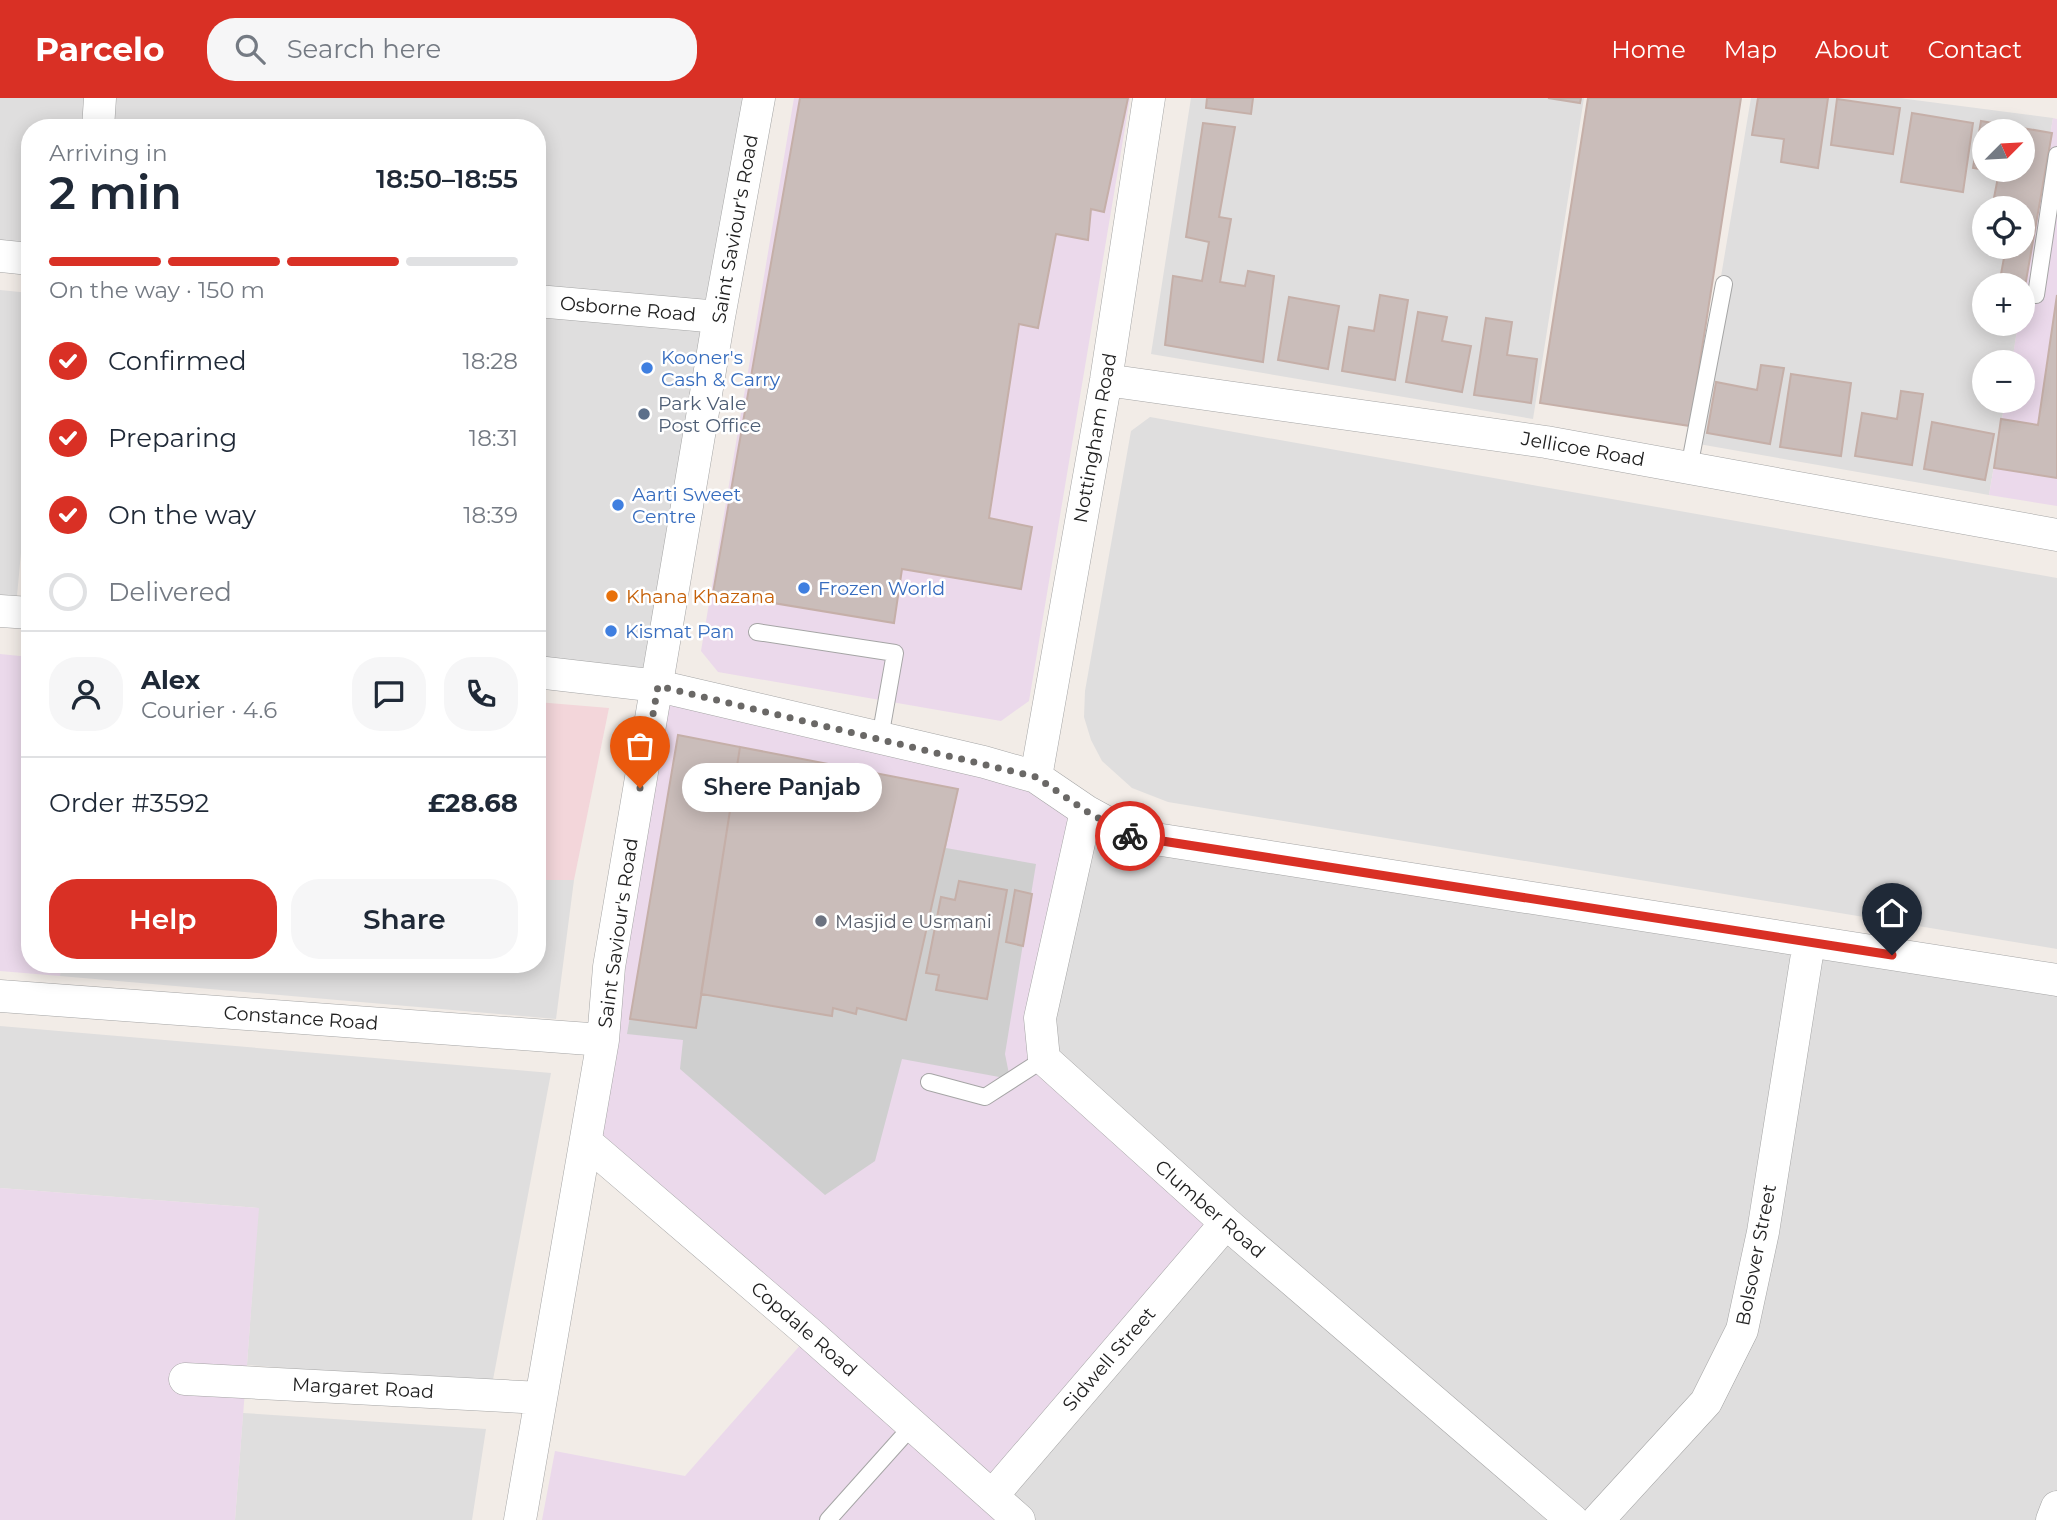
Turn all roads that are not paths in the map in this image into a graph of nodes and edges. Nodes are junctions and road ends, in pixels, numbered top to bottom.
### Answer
1 (100, 98) edge
2 (759, 98) edge
3 (1149, 98) edge
4 (99, 119) edge
5 (2057, 155) edge
6 (0, 257) edge
7 (21, 258) edge
8 (1724, 284) dead end
9 (2036, 295) dead end
10 (546, 302) edge
11 (719, 317) junction
12 (1106, 380) junction
13 (1689, 468) junction
14 (2057, 535) edge
15 (0, 611) edge
16 (21, 612) edge
17 (757, 632) dead end
18 (546, 673) edge
19 (658, 686) junction
20 (880, 737) junction
21 (1036, 777) junction
22 (1086, 811) junction
23 (1809, 942) junction
24 (2057, 980) edge
25 (0, 996) edge
26 (603, 1040) junction
27 (1044, 1059) junction
28 (929, 1082) dead end
29 (586, 1142) junction
30 (1226, 1223) junction
31 (185, 1379) dead end
32 (541, 1398) junction
33 (913, 1425) junction
34 (992, 1496) junction
35 (2057, 1507) edge
36 (520, 1520) edge
37 (828, 1520) edge
38 (1019, 1520) edge
39 (1572, 1520) edge
40 (1598, 1520) edge
41 (2052, 1520) edge

1 - 4 street
2 - 11 street, Saint Saviour's Road
3 - 12 street, Nottingham Road
5 - 9 lane
6 - 7 street
8 - 13 lane
10 - 11 street, Osborne Road
11 - 19 street, Saint Saviour's Road
12 - 13 street, Jellicoe Road
12 - 21 street, Nottingham Road
13 - 14 street, Jellicoe Road
15 - 16 street
17 - 20 lane
18 - 19 street
19 - 20 street
19 - 26 street, Saint Saviour's Road
20 - 21 street
21 - 22 street
22 - 23 street
22 - 27 street
23 - 24 street
23 - 40 street, Bolsover Street
25 - 26 street, Constance Road
26 - 29 street, Saint Saviour's Road
27 - 28 lane
27 - 30 street, Clumber Road
29 - 32 street, Saint Saviour's Road
29 - 33 street, Copdale Road
30 - 34 street, Sidwell Street
30 - 39 street, Clumber Road
31 - 32 street, Margaret Road
32 - 36 street, Saint Saviour's Road
33 - 34 street, Copdale Road
33 - 37 lane
34 - 38 street, Copdale Road
35 - 41 street

